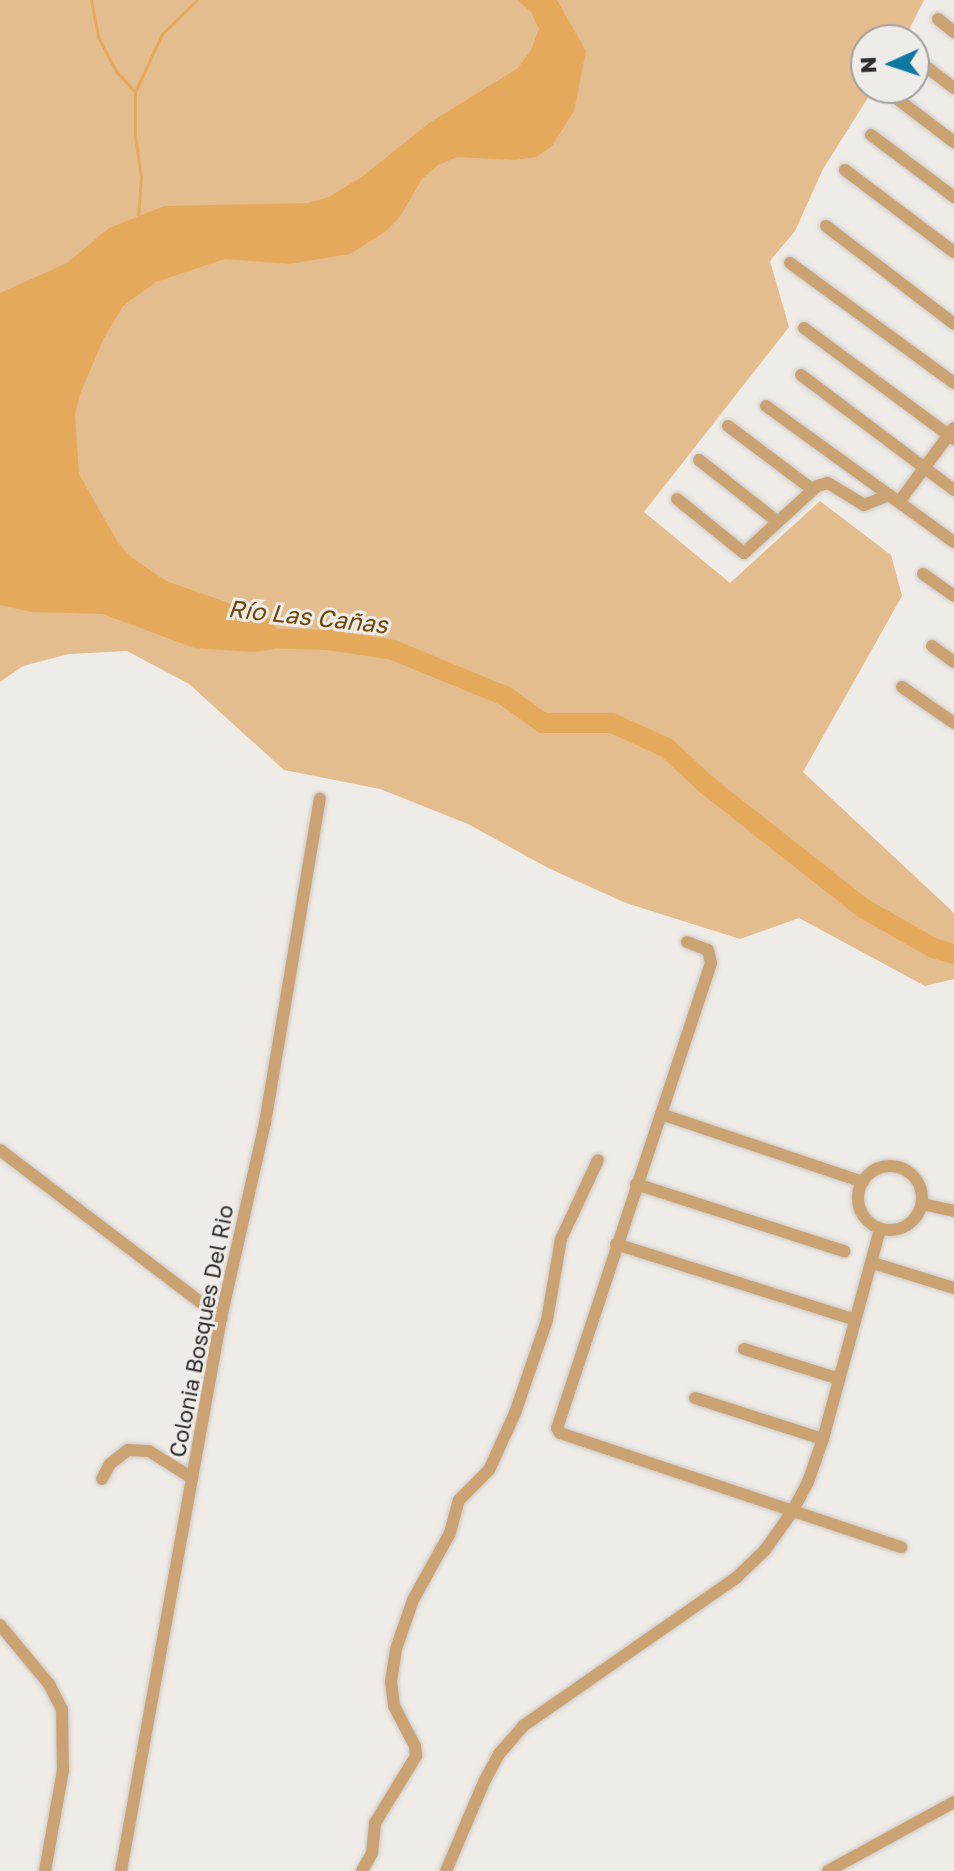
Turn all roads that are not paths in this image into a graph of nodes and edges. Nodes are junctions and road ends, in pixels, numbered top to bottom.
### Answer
1 (938, 19) dead end
2 (954, 32) edge
3 (930, 70) edge
4 (954, 88) edge
5 (904, 104) edge
6 (871, 135) dead end
7 (954, 142) edge
8 (845, 170) dead end
9 (954, 197) edge
10 (826, 226) dead end
11 (954, 252) edge
12 (790, 263) dead end
13 (954, 324) edge
14 (804, 328) dead end
15 (801, 375) dead end
16 (954, 383) edge
17 (766, 406) dead end
18 (728, 426) dead end
19 (952, 434) edge
20 (699, 460) dead end
21 (924, 468) junction
22 (813, 490) junction
23 (954, 490) edge
24 (894, 498) junction
25 (677, 499) dead end
26 (778, 522) junction
27 (954, 542) edge
28 (923, 574) dead end
29 (954, 596) edge
30 (932, 646) dead end
31 (954, 662) edge
32 (902, 687) dead end
33 (954, 723) edge
34 (320, 799) dead end
35 (687, 942) dead end
36 (661, 1114) junction
37 (0, 1150) edge
38 (598, 1160) dead end
39 (863, 1182) junction
40 (636, 1184) junction
41 (922, 1204) junction
42 (954, 1211) edge
43 (880, 1229) junction
44 (616, 1244) junction
45 (844, 1251) dead end
46 (873, 1263) junction
47 (954, 1288) edge
48 (221, 1318) junction
49 (855, 1320) junction
50 (744, 1349) dead end
51 (839, 1379) junction
52 (695, 1398) dead end
53 (823, 1439) junction
54 (192, 1478) junction
55 (102, 1479) dead end
56 (792, 1512) junction
57 (901, 1547) dead end
58 (0, 1625) edge
59 (954, 1802) edge
60 (45, 1871) edge
61 (121, 1871) edge
62 (362, 1871) edge
63 (446, 1871) edge
64 (828, 1871) edge

1 - 2 street
3 - 4 street
5 - 7 street
6 - 9 street
8 - 11 street
10 - 13 street
12 - 16 street
14 - 19 street
15 - 21 street
17 - 24 street
18 - 22 street
19 - 21 street
20 - 26 street
21 - 23 street
21 - 24 street
22 - 24 street
22 - 26 street
24 - 27 street
25 - 26 street
28 - 29 street
30 - 31 street
32 - 33 street
34 - 48 street, Colonia Bosques Del Rio
35 - 36 street
36 - 39 street
36 - 40 street
37 - 48 street
38 - 62 street
39 - 41 street
39 - 43 street
40 - 44 street
40 - 45 street
41 - 42 street
41 - 43 street
43 - 46 street
44 - 49 street
44 - 56 street
46 - 47 street
46 - 49 street
48 - 54 street, Colonia Bosques Del Rio
49 - 51 street
50 - 51 street
51 - 53 street
52 - 53 street
53 - 56 street
54 - 55 street
54 - 61 street, Colonia Bosques Del Rio
56 - 57 street
56 - 63 street
58 - 60 street
59 - 64 street

